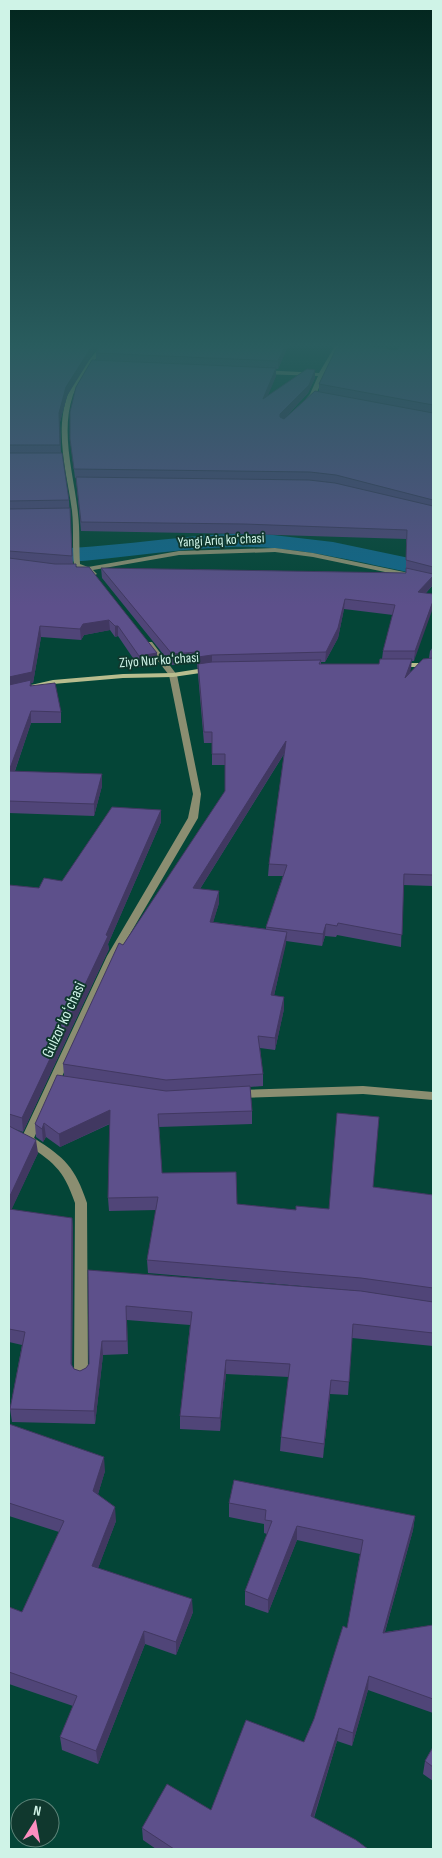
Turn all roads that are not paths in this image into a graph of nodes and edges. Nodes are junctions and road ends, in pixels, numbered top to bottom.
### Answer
1 (64, 433) edge
2 (56, 458) edge
3 (65, 458) junction
4 (71, 482) junction
5 (81, 482) edge
6 (66, 514) edge
7 (75, 514) junction
8 (89, 570) junction
9 (433, 580) edge
10 (100, 584) edge
11 (146, 639) edge
12 (394, 665) edge
13 (433, 666) edge
14 (221, 668) edge
15 (173, 675) junction
16 (9, 692) edge
17 (225, 1095) edge
18 (433, 1096) edge
19 (81, 1377) edge

1 - 3 street
2 - 3 street
3 - 4 street
4 - 5 street
4 - 7 street
6 - 7 street
7 - 8 street
8 - 9 street, Yangi Ariq koʻchasi
8 - 10 street
11 - 15 street
12 - 13 street
14 - 15 street, Ziyo Nur koʻchasi
15 - 16 street, Ziyo Nur koʻchasi
15 - 19 street, Gulzor koʻchasi
17 - 18 street

